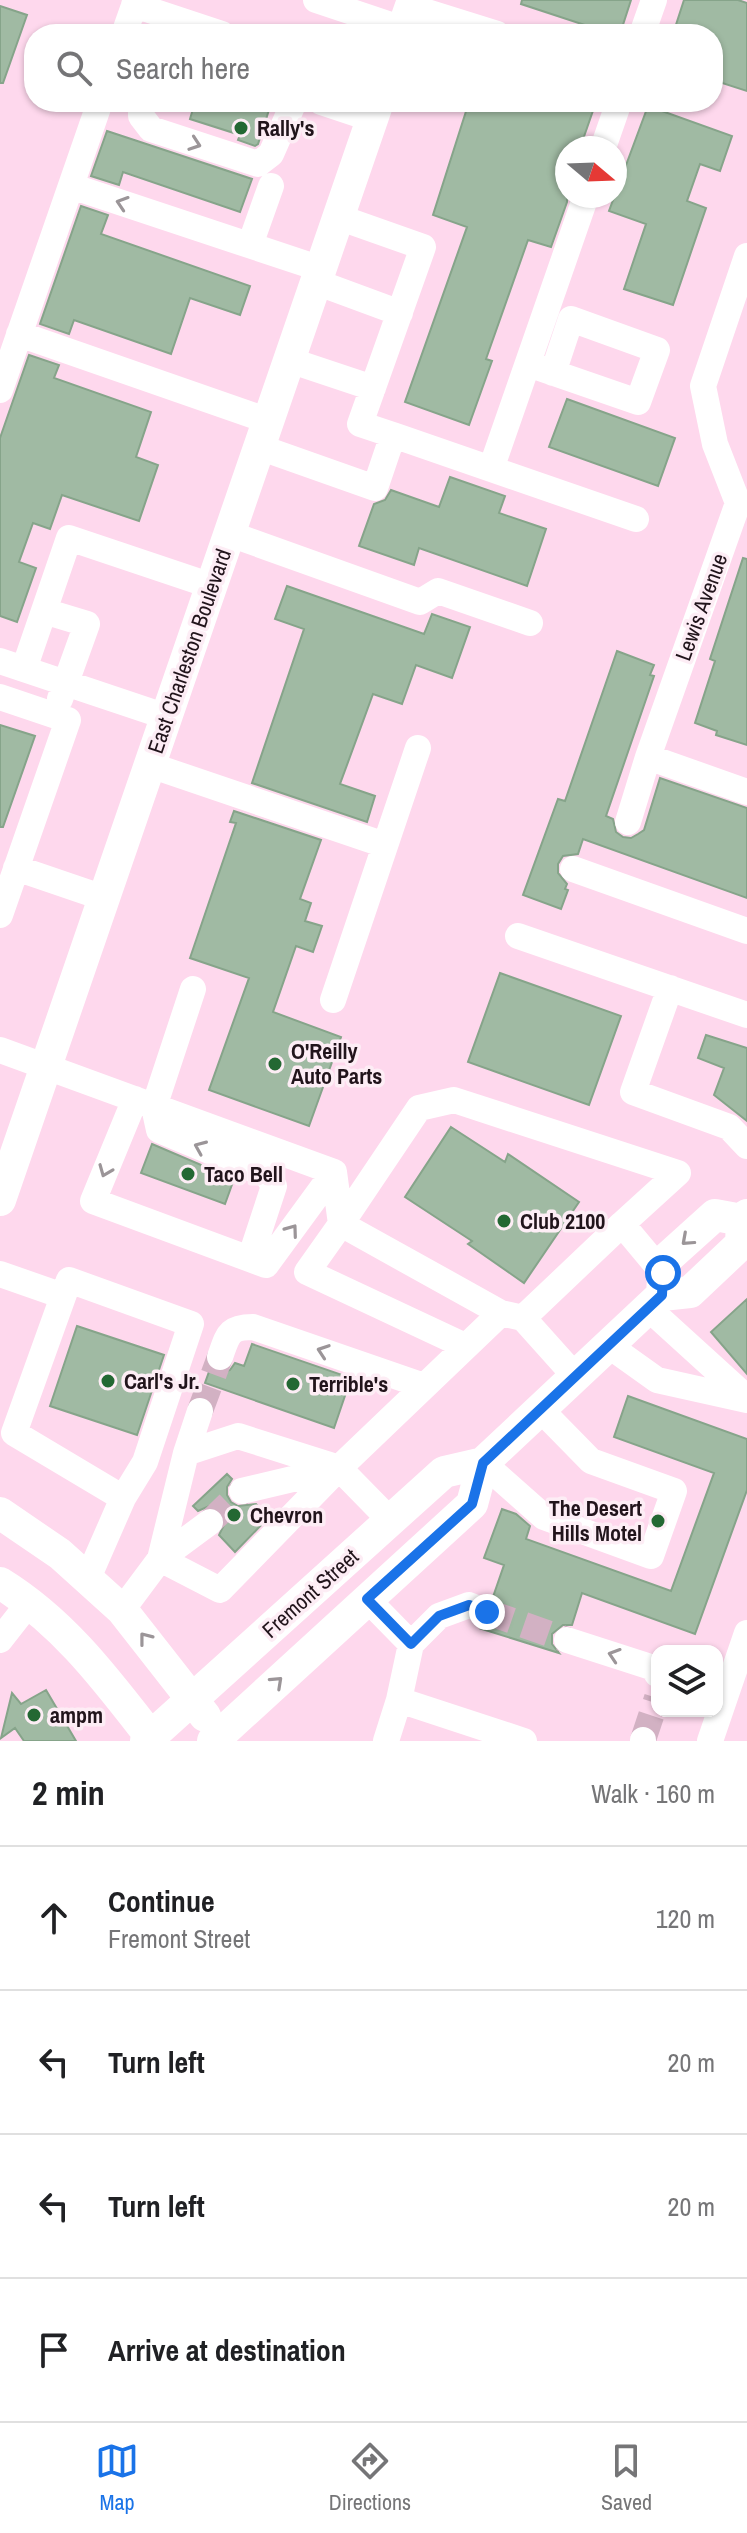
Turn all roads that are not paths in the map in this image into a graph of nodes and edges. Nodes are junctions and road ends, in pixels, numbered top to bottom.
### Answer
1 (316, 0) edge
2 (654, 0) edge
3 (135, 2) edge
4 (407, 17) edge
5 (127, 24) edge
6 (165, 24) edge
7 (444, 24) edge
8 (646, 24) edge
9 (97, 112) edge
10 (141, 112) edge
11 (290, 112) edge
12 (374, 112) edge
13 (616, 112) edge
14 (607, 136) edge
15 (71, 186) junction
16 (271, 186) dead end
17 (582, 208) edge
18 (338, 217) junction
19 (250, 245) junction
20 (747, 256) edge
21 (318, 276) junction
22 (400, 313) junction
23 (736, 325) edge
24 (19, 334) junction
25 (289, 360) junction
26 (528, 364) junction
27 (553, 373) dead end
28 (373, 388) junction
29 (0, 390) edge
30 (264, 434) junction
31 (393, 435) junction
32 (491, 469) junction
33 (743, 505) edge
34 (636, 519) dead end
35 (230, 534) junction
36 (212, 586) junction
37 (44, 611) junction
38 (530, 623) dead end
39 (12, 665) edge
40 (66, 683) junction
41 (0, 697) edge
42 (55, 715) junction
43 (167, 717) junction
44 (418, 748) dead end
45 (648, 757) junction
46 (150, 765) junction
47 (747, 792) edge
48 (628, 822) dead end
49 (385, 845) junction
50 (16, 868) junction
51 (573, 869) dead end
52 (104, 898) junction
53 (0, 915) edge
54 (747, 931) edge
55 (518, 936) dead end
56 (670, 988) junction
57 (193, 989) dead end
58 (333, 1000) dead end
59 (747, 1015) edge
60 (0, 1050) edge
61 (46, 1066) junction
62 (144, 1103) junction
63 (747, 1146) edge
64 (334, 1172) junction
65 (0, 1200) edge
66 (744, 1218) edge
67 (341, 1224) junction
68 (622, 1224) junction
69 (250, 1259) junction
70 (0, 1274) edge
71 (658, 1292) junction
72 (63, 1296) junction
73 (512, 1316) junction
74 (608, 1345) junction
75 (465, 1346) junction
76 (220, 1357) tunnel mouth
77 (575, 1376) junction
78 (424, 1386) junction
79 (747, 1399) edge
80 (540, 1409) junction
81 (200, 1411) tunnel mouth
82 (186, 1453) junction
83 (483, 1463) junction
84 (339, 1468) junction
85 (242, 1491) tunnel mouth
86 (123, 1498) junction
87 (0, 1513) edge
88 (390, 1520) junction
89 (210, 1522) tunnel mouth
90 (160, 1559) junction
91 (88, 1578) junction
92 (0, 1583) edge
93 (367, 1599) junction
94 (29, 1603) junction
95 (122, 1610) junction
96 (487, 1612) tunnel mouth
97 (747, 1633) edge
98 (0, 1640) edge
99 (567, 1640) tunnel mouth
100 (411, 1644) junction
101 (651, 1667) edge
102 (399, 1700) junction
103 (211, 1727) edge
104 (150, 1740) edge
105 (386, 1741) edge
106 (524, 1741) edge
107 (710, 1741) edge

1 - 4 street
2 - 8 street
3 - 5 street
3 - 6 street
4 - 7 street
9 - 15 street
10 -> 11 street
12 - 18 main road, East Charleston Boulevard
13 - 14 street
19 -> 15 street
15 - 24 street
16 - 19 street
17 - 26 street
18 - 21 main road, East Charleston Boulevard
18 - 22 street
19 - 21 street
20 - 23 street, Lewis Avenue
21 - 22 street
21 - 25 main road, East Charleston Boulevard
22 - 28 street
23 - 33 street, Lewis Avenue
24 - 29 street
24 - 30 street
25 - 28 street
25 - 30 main road, East Charleston Boulevard
26 - 27 street
26 - 32 street
28 - 31 street
30 - 31 street
30 - 35 main road, East Charleston Boulevard
31 - 32 street
32 - 34 street
33 - 45 street, Lewis Avenue
35 - 36 main road, East Charleston Boulevard
35 - 38 street
36 - 37 street
36 - 43 main road, East Charleston Boulevard
37 - 39 street
37 - 40 street
39 - 40 street
40 - 42 street
40 - 43 street
41 - 42 street
42 - 50 street
43 - 46 main road, East Charleston Boulevard
44 - 49 street
45 - 47 street
45 - 48 street, Lewis Avenue
46 - 49 street
46 - 52 main road, East Charleston Boulevard
49 - 58 street
50 - 52 street
50 - 53 street
51 - 54 street
52 - 61 main road, East Charleston Boulevard
55 - 56 street
56 - 59 street
56 - 63 street
57 - 62 street
60 - 61 street
61 - 62 street
61 - 65 main road, East Charleston Boulevard
62 - 64 street
69 -> 62 street
62 -> 69 street
64 - 67 street
69 -> 64 street
66 - 71 main road
67 - 68 street
67 - 73 street
67 - 75 street
68 - 71 street
68 - 73 street
70 - 72 street
71 - 74 main road
71 - 79 street
72 - 86 street
72 - 86 street
73 - 75 street
73 - 77 street
74 - 77 main road
74 - 79 street
75 - 78 street
78 -> 76 street
77 - 80 main road
78 - 84 street
80 - 83 main road
80 - 83 street
81 - 82 street
82 - 84 street
82 - 90 street
83 - 88 main road, Fremont Street
83 - 93 main road, Fremont Street
84 - 85 street
84 - 88 street
84 - 90 street
86 - 91 street
87 - 91 main road
88 - 103 main road, Fremont Street
89 - 90 street
90 - 95 street
91 - 95 main road
92 - 94 main road
93 - 100 street
103 -> 93 main road, Fremont Street
94 - 98 street
94 - 104 main road
103 -> 95 main road
96 - 100 street
97 - 107 street
101 -> 99 street
100 - 102 street
102 - 105 street
102 - 106 street
103 - 104 main road, Fremont Street

